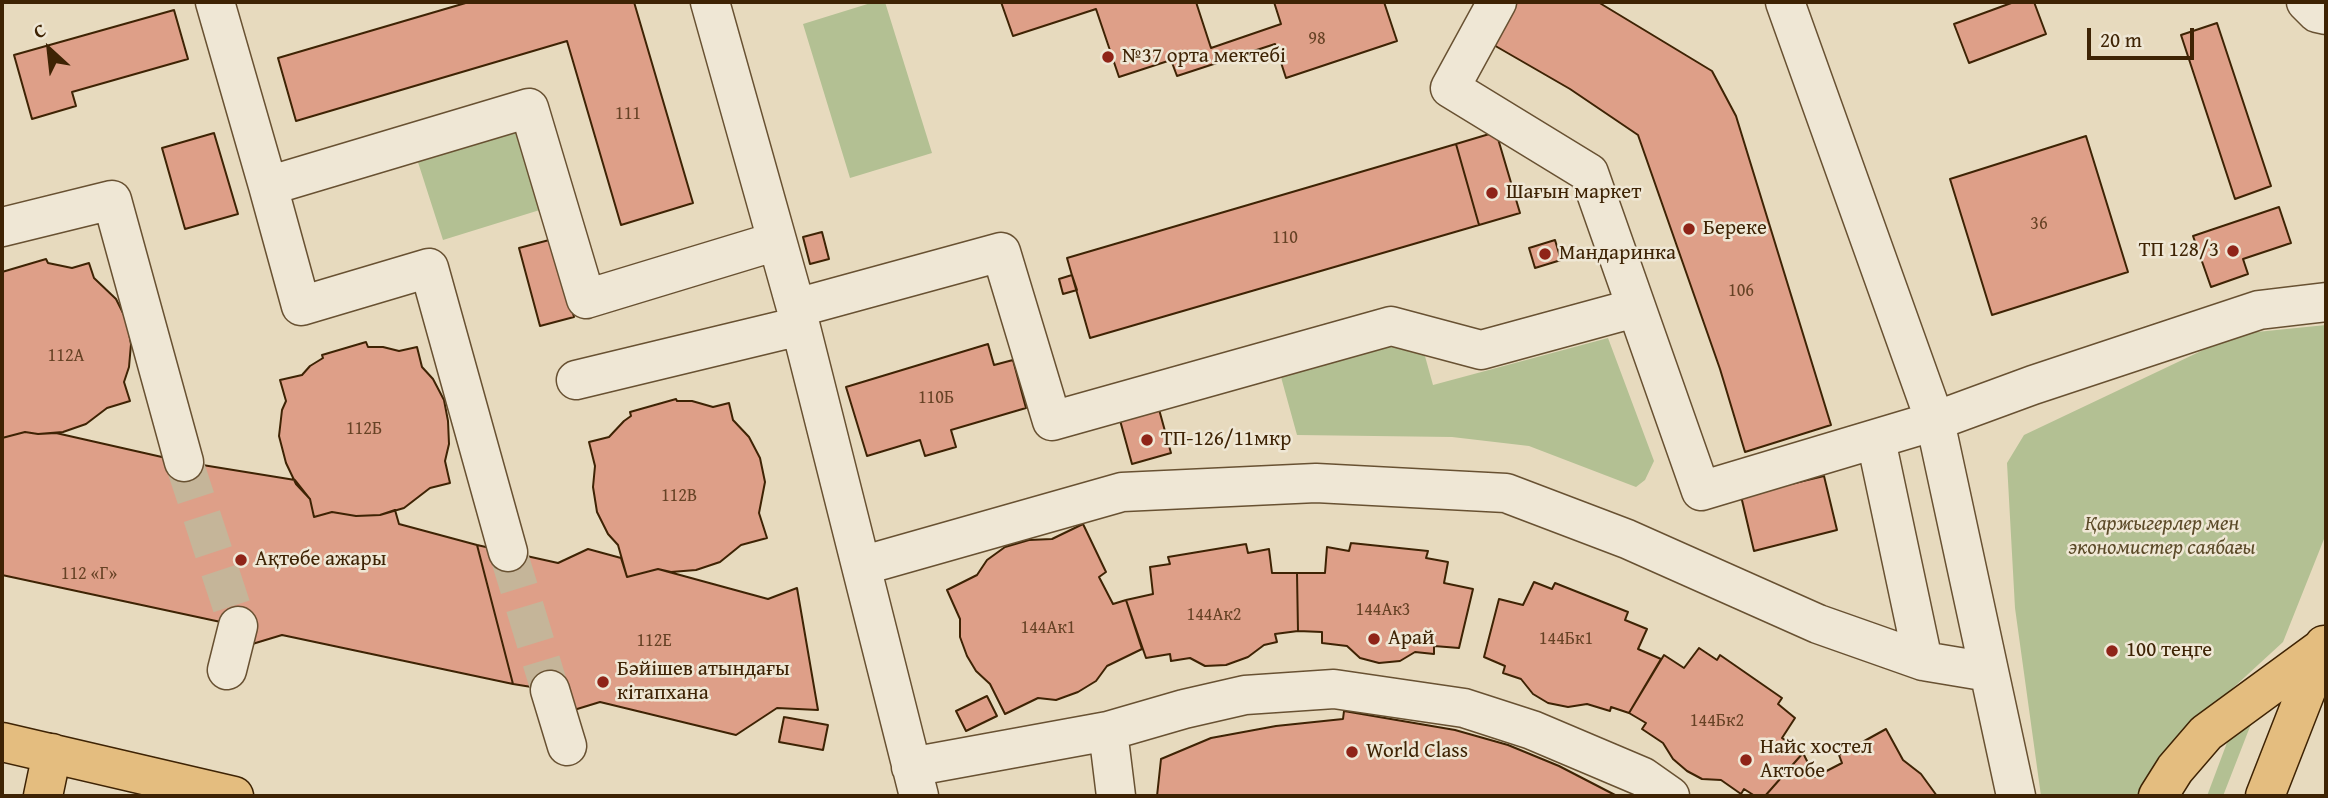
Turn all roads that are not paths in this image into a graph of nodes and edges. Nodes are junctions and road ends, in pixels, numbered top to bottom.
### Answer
1 (215, 2) edge
2 (710, 2) edge
3 (1497, 2) edge
4 (1785, 2) edge
5 (2306, 2) edge
6 (2326, 15) edge
7 (268, 186) junction
8 (2, 227) edge
9 (777, 241) junction
10 (2326, 302) edge
11 (1635, 308) junction
12 (798, 317) junction
13 (576, 380) dead end
14 (1935, 422) junction
15 (1875, 440) junction
16 (184, 463) tunnel mouth
17 (508, 552) tunnel mouth
18 (861, 566) junction
19 (238, 626) tunnel mouth
20 (2324, 644) edge
21 (1923, 661) junction
22 (227, 670) dead end
23 (1989, 672) junction
24 (550, 690) tunnel mouth
25 (1108, 731) junction
26 (2, 741) edge
27 (567, 746) dead end
28 (52, 754) junction
29 (915, 782) edge
30 (43, 796) edge
31 (234, 796) edge
32 (1116, 796) edge
33 (1670, 796) edge
34 (2016, 796) edge
35 (2158, 796) edge
36 (2265, 796) edge

1 - 7 street
2 - 9 street
3 - 11 street
4 - 14 street
5 - 6 street
7 - 9 street
7 - 17 street
8 - 16 street
9 - 12 street
10 - 14 street
11 - 12 street
11 - 15 street
12 - 13 street
12 - 18 street
14 - 15 street
14 - 23 street
15 - 21 street
18 - 21 street
18 - 29 street
19 - 22 street
20 - 35 main road
20 - 36 main road
21 - 23 street
23 - 34 street
24 - 27 street
25 - 29 street
25 - 32 street
25 - 33 street
26 - 28 main road
28 - 30 main road
28 - 31 main road

